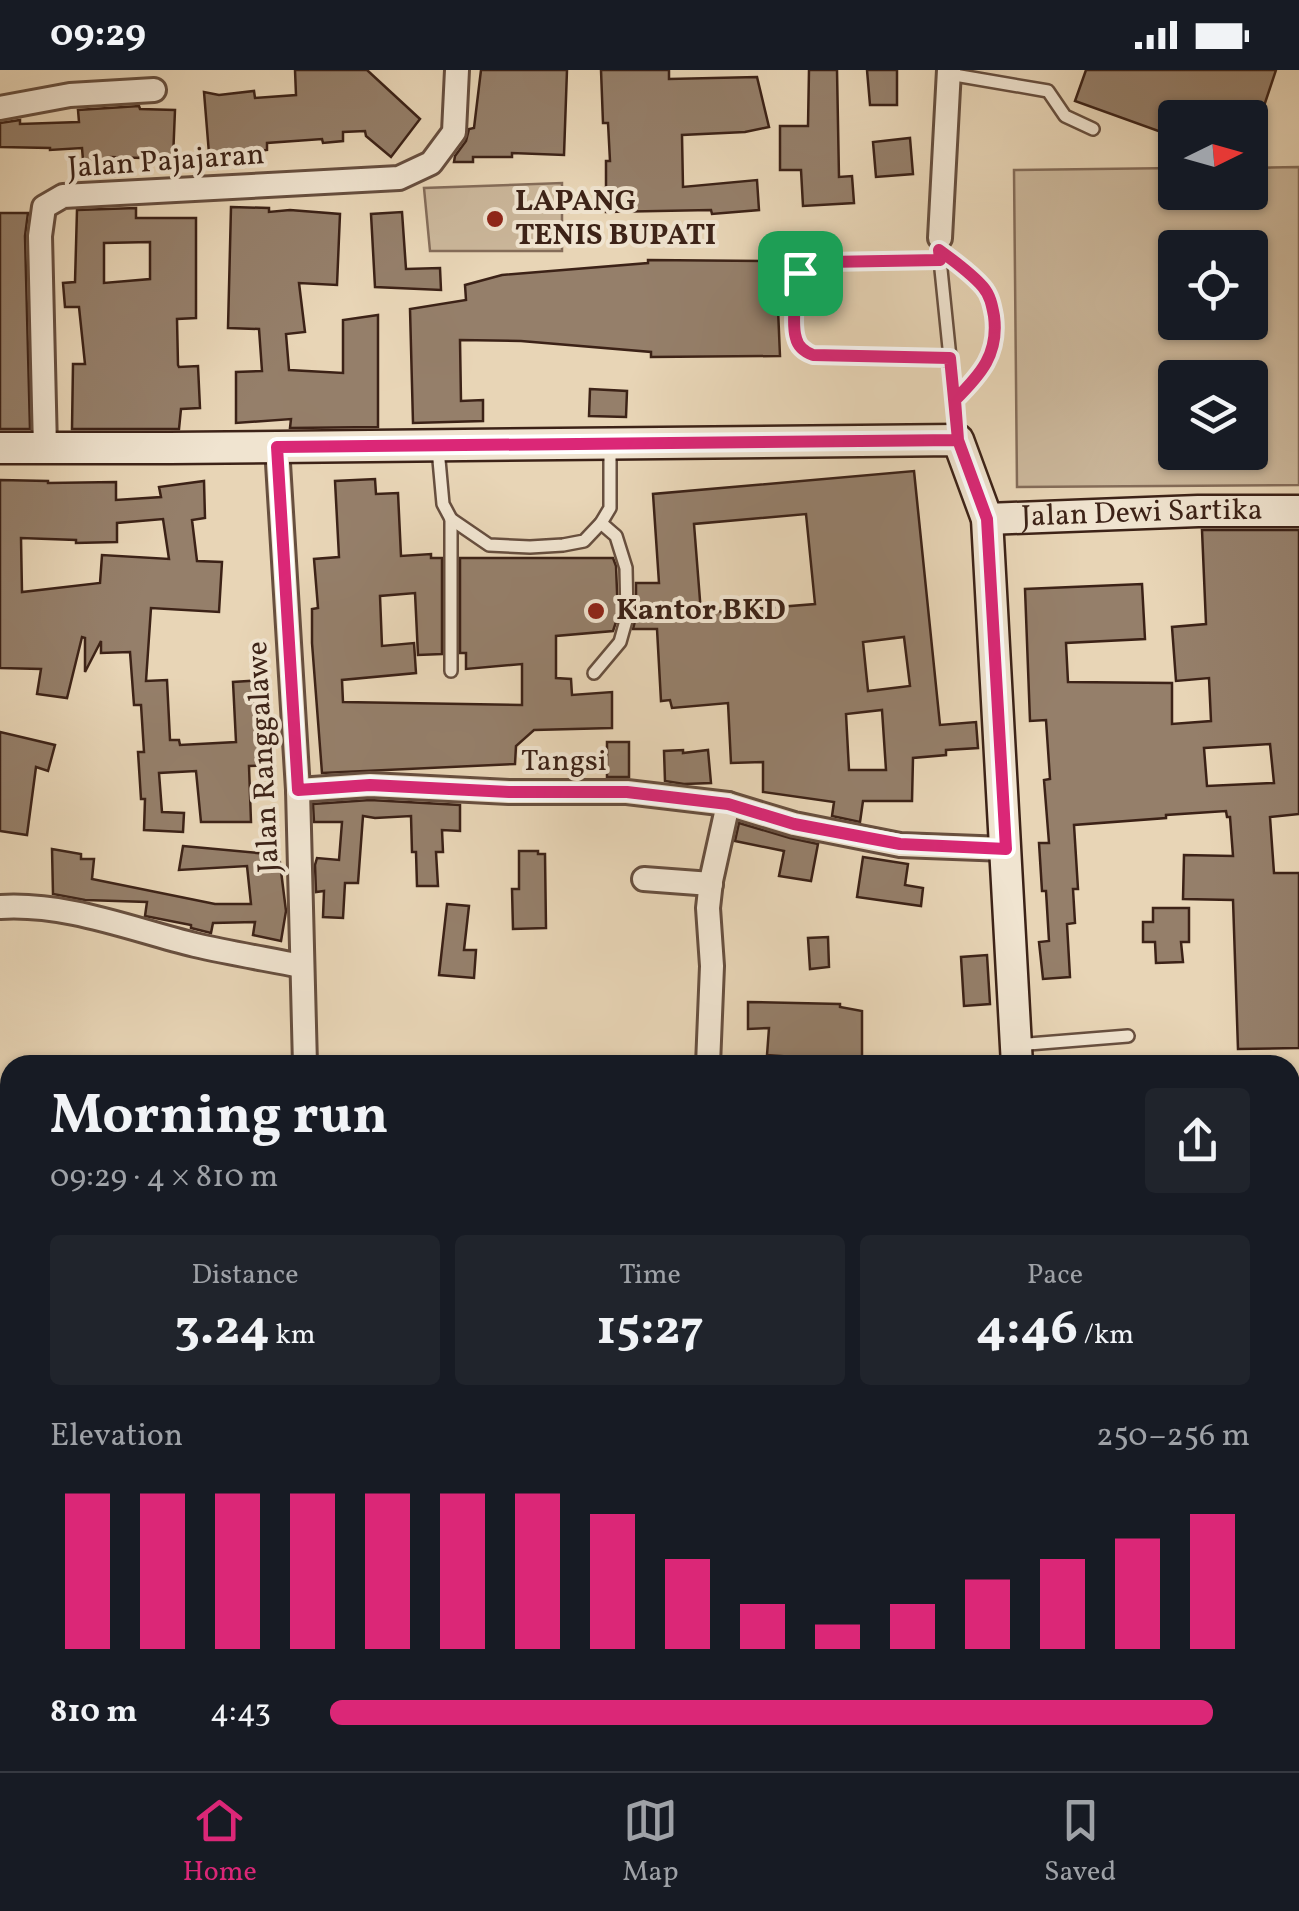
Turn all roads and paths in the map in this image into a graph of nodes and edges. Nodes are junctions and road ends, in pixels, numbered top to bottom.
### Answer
1 (457, 70) edge
2 (949, 72) edge
3 (154, 90) dead end
4 (0, 108) edge
5 (1092, 129) dead end
6 (940, 249) junction
7 (950, 358) junction
8 (955, 400) junction
9 (958, 440) junction
10 (610, 444) junction
11 (438, 446) junction
12 (277, 447) junction
13 (0, 448) edge
14 (45, 448) junction
15 (1299, 511) edge
16 (450, 519) junction
17 (987, 519) junction
18 (600, 524) junction
19 (451, 671) dead end
20 (594, 674) dead end
21 (298, 790) junction
22 (728, 804) junction
23 (1006, 849) junction
24 (644, 880) dead end
25 (711, 884) junction
26 (0, 907) edge
27 (301, 966) junction
28 (1128, 1036) dead end
29 (305, 1055) edge
30 (709, 1055) edge
31 (1017, 1055) edge

1 - 14 street, Jalan Pajajaran
2 - 5 lane
2 - 6 street
3 - 4 street
6 - 7 lane
6 - 7 lane
6 - 8 lane
7 - 8 lane
8 - 9 lane
9 - 10 street
9 - 17 street
10 - 11 street
10 - 18 lane
11 - 12 street
11 - 16 lane
12 - 14 street
12 - 21 street, Jalan Ranggalawe
13 - 14 street
15 - 17 street, Jalan Dewi Sartika
16 - 18 lane
16 - 19 lane
17 - 23 street
18 - 20 lane
21 - 22 street, Tangsi
21 - 27 street, Jalan Ranggalawe
22 - 23 street, Tangsi
22 - 25 street
23 - 31 street
24 - 25 street
25 - 30 street
26 - 27 street
27 - 29 street, Jalan Ranggalawe
28 - 31 lane

